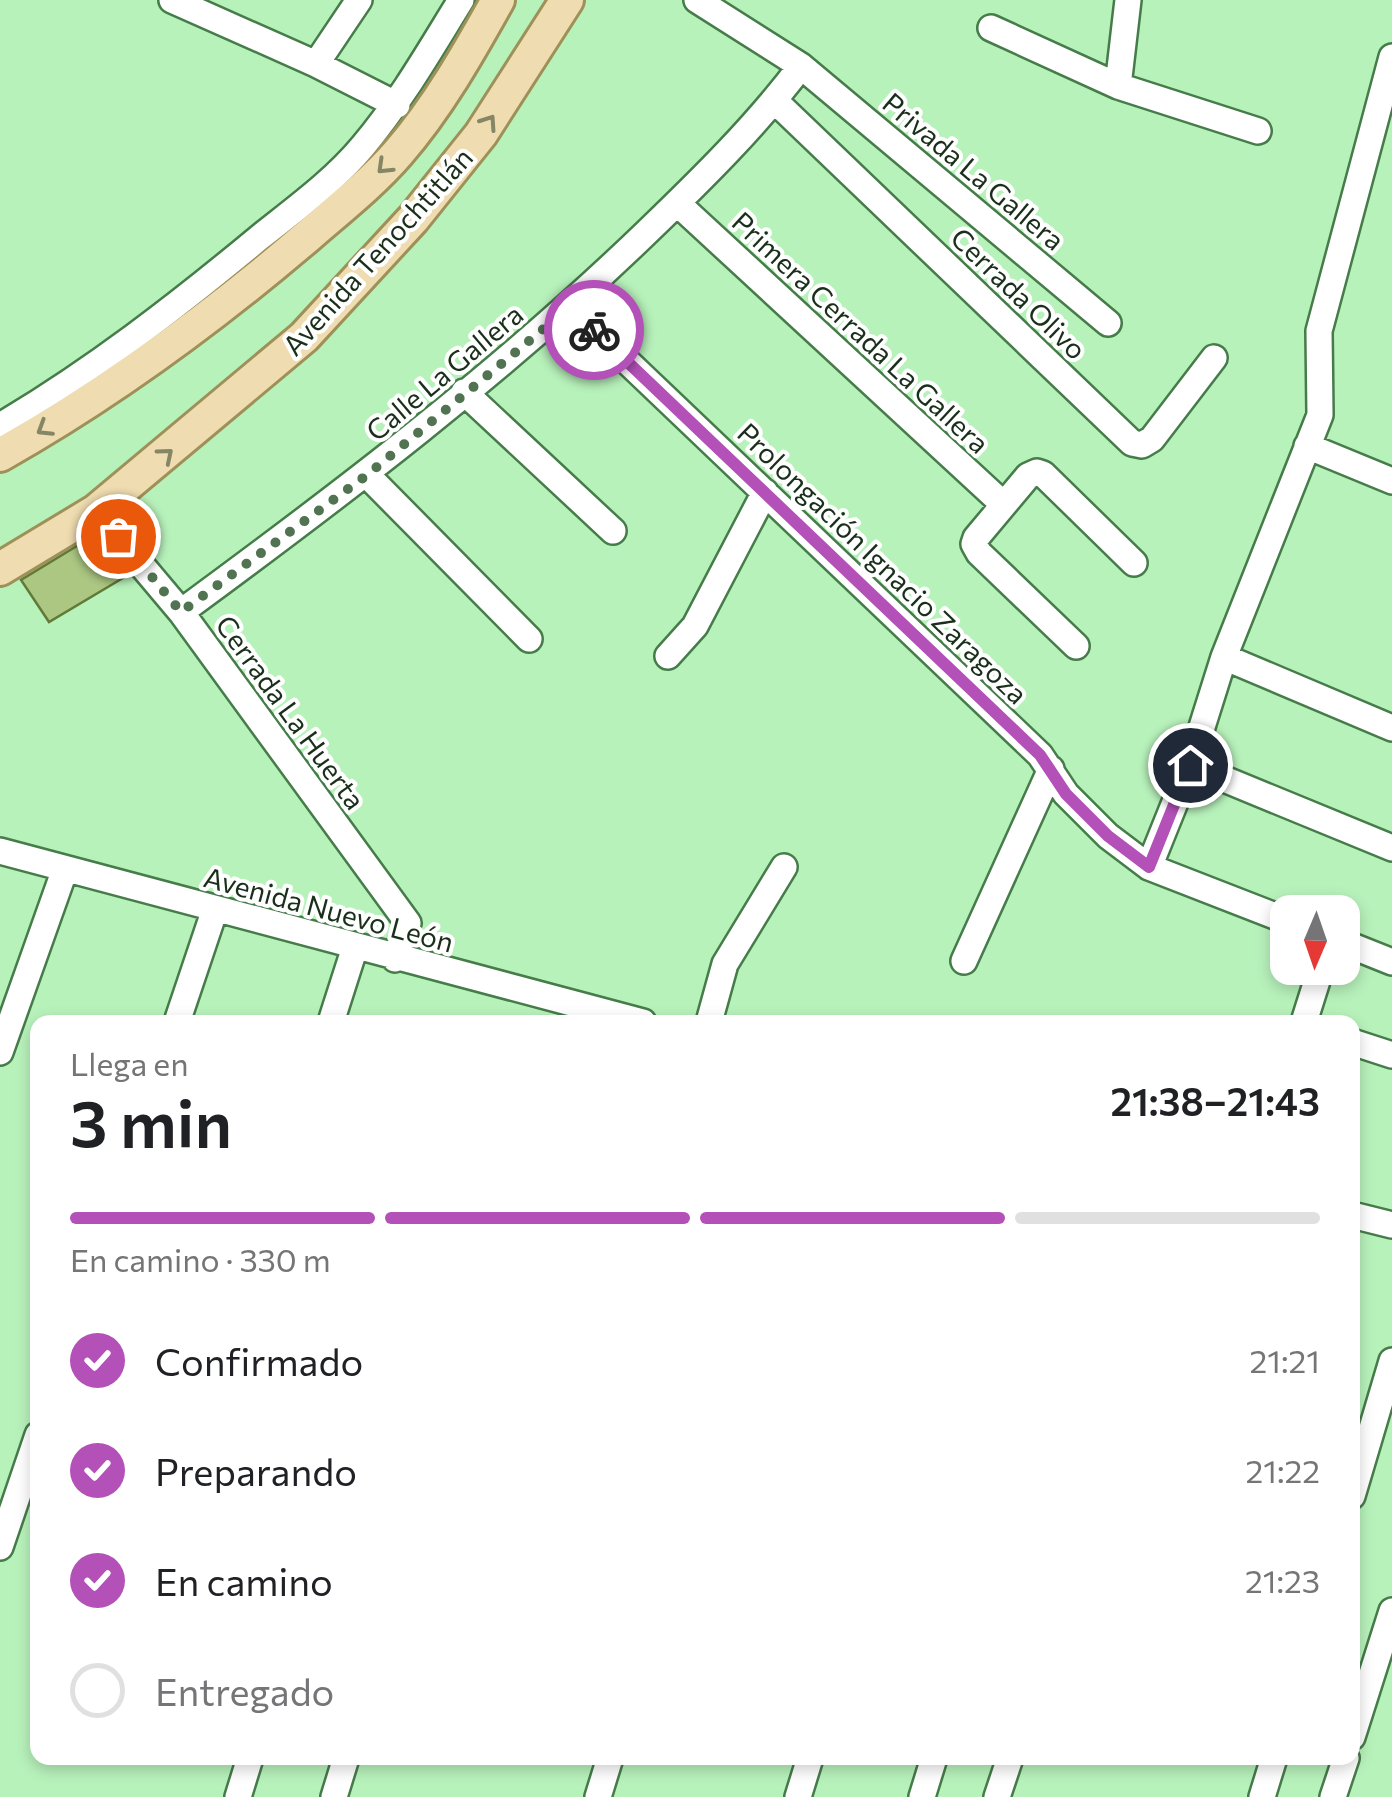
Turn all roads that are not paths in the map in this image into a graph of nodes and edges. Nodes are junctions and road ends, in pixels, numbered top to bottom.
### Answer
1 (172, 0) edge
2 (359, 0) edge
3 (461, 0) edge
4 (498, 0) edge
5 (567, 0) edge
6 (697, 0) edge
7 (1128, 0) edge
8 (991, 28) dead end
9 (1392, 57) edge
10 (316, 64) junction
11 (801, 66) junction
12 (1118, 86) junction
13 (775, 101) junction
14 (397, 105) junction
15 (1258, 130) dead end
16 (677, 203) junction
17 (570, 307) junction
18 (1108, 323) dead end
19 (1214, 358) dead end
20 (464, 392) junction
21 (0, 426) edge
22 (1307, 446) junction
23 (0, 456) edge
24 (367, 475) junction
25 (1392, 481) edge
26 (765, 492) junction
27 (1003, 504) junction
28 (96, 511) junction
29 (612, 531) dead end
30 (1134, 563) dead end
31 (0, 569) edge
32 (181, 612) junction
33 (529, 639) dead end
34 (1076, 646) dead end
35 (668, 656) dead end
36 (1224, 657) junction
37 (1392, 728) edge
38 (1190, 765) junction
39 (1051, 769) junction
40 (1392, 848) edge
41 (0, 851) edge
42 (784, 867) dead end
43 (1149, 867) junction
44 (64, 869) junction
45 (215, 909) junction
46 (1270, 914) edge
47 (355, 947) junction
48 (1360, 949) edge
49 (395, 959) junction
50 (964, 961) dead end
51 (1392, 962) edge
52 (1316, 985) edge
53 (574, 1014) edge
54 (179, 1015) edge
55 (333, 1015) edge
56 (711, 1015) edge
57 (1306, 1015) edge
58 (1360, 1045) edge
59 (0, 1052) edge
60 (1392, 1055) edge
61 (1360, 1217) edge
62 (1392, 1225) edge
63 (1392, 1361) edge
64 (1360, 1469) edge
65 (29, 1486) edge
66 (0, 1547) edge
67 (1392, 1611) edge
68 (1360, 1711) edge
69 (248, 1765) edge
70 (344, 1765) edge
71 (608, 1765) edge
72 (808, 1765) edge
73 (932, 1765) edge
74 (1008, 1765) edge
75 (1272, 1765) edge
76 (1344, 1765) edge
77 (238, 1797) edge
78 (334, 1797) edge
79 (598, 1797) edge
80 (798, 1797) edge
81 (922, 1797) edge
82 (998, 1797) edge
83 (1262, 1797) edge
84 (1334, 1797) edge

1 - 10 street
2 - 10 street
3 - 14 street
4 -> 23 main road
28 -> 5 main road, Avenida Tenochtitlán
6 - 11 street
7 - 12 street
8 - 12 street
9 - 22 street
10 - 14 street
11 - 13 street, Calle La Gallera
11 - 18 street, Privada La Gallera
12 - 15 street
13 - 16 street, Calle La Gallera
13 - 19 street, Cerrada Olivo
14 - 21 street
16 - 17 street, Calle La Gallera
16 - 27 street, Primera Cerrada La Gallera
17 - 20 street, Calle La Gallera
17 - 26 street, Prolongación Ignacio Zaragoza
20 - 24 street, Calle La Gallera
20 - 29 street
22 - 25 street
22 - 36 street
24 - 32 street, Calle La Gallera
24 - 33 street
26 - 35 street
26 - 39 street, Prolongación Ignacio Zaragoza
27 - 30 street
27 - 34 street
28 - 31 main road, Avenida Tenochtitlán
28 - 32 street, Cerrada La Huerta
32 - 49 street, Cerrada La Huerta
36 - 37 street
36 - 38 street
38 - 40 street
38 - 43 street
39 - 43 street, Prolongación Ignacio Zaragoza
39 - 50 street
41 - 44 street, Avenida Nuevo León
42 - 56 street
43 - 46 street, Prolongación Ignacio Zaragoza
44 - 45 street, Avenida Nuevo León
44 - 59 street
45 - 47 street, Avenida Nuevo León
45 - 54 street
47 - 49 street, Avenida Nuevo León
47 - 55 street
48 - 51 street
49 - 53 street, Avenida Nuevo León
52 - 57 street
58 - 60 street
61 - 62 street
63 - 64 street
65 - 66 street
67 - 68 street
69 - 77 street
70 - 78 street
71 - 79 street
72 - 80 street
73 - 81 street
74 - 82 street
75 - 83 street
76 - 84 street

